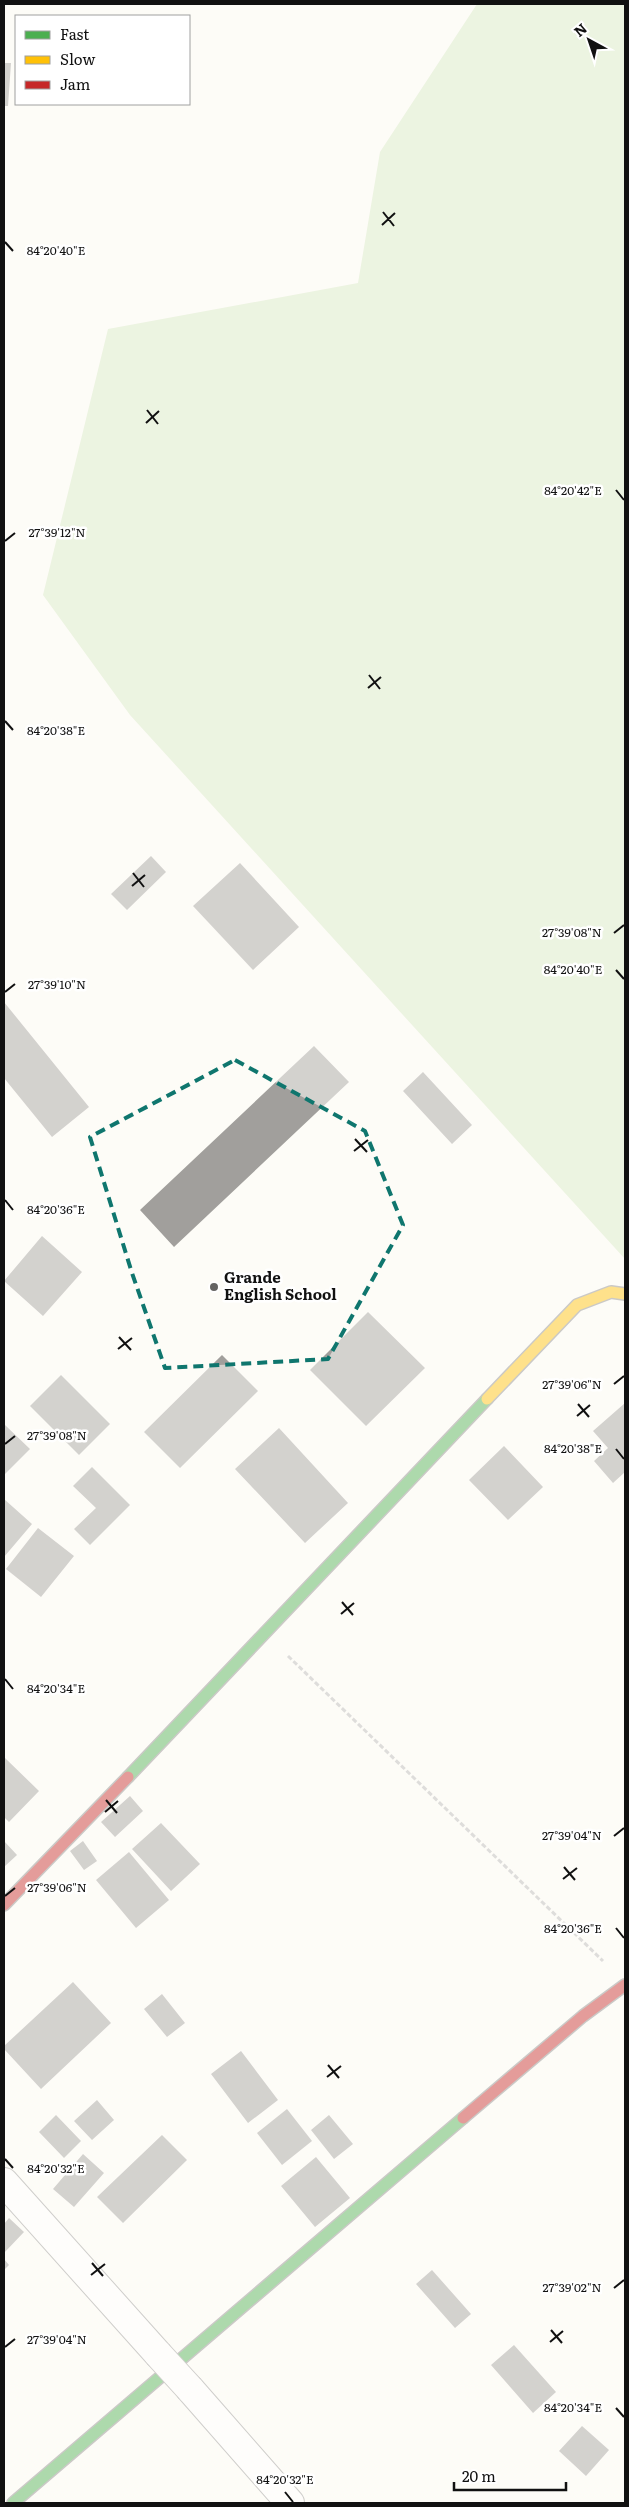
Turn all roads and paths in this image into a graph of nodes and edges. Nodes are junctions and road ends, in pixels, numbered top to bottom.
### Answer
1 (625, 1294) edge
2 (264, 1633) junction
3 (4, 1905) edge
4 (608, 1965) dead end
5 (625, 1985) edge
6 (4, 2182) edge
7 (13, 2503) edge
8 (290, 2503) edge

1 - 2 street
2 - 3 street
2 - 4 path
5 - 7 street
6 - 8 street, bridge

